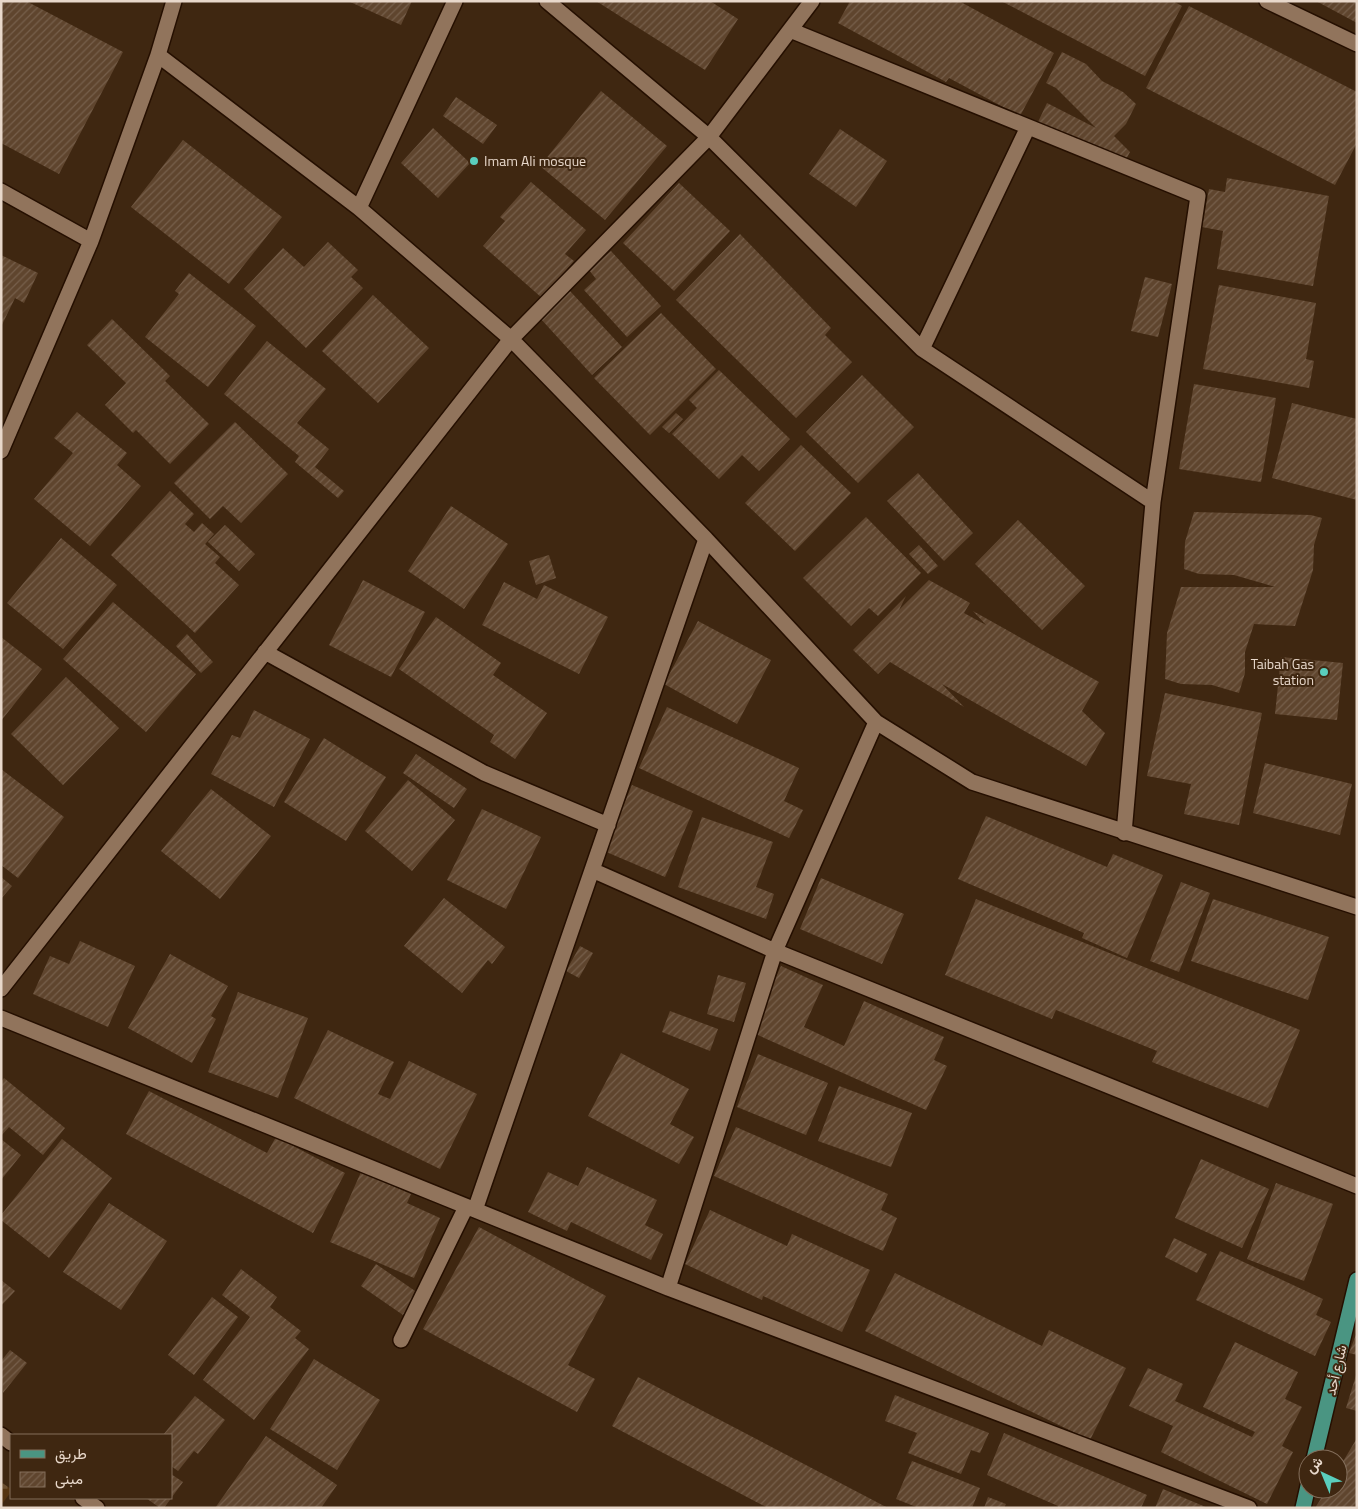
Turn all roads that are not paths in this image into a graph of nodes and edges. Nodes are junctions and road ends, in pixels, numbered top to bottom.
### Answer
1 (174, 1) edge
2 (455, 1) edge
3 (547, 1) edge
4 (812, 1) edge
5 (1267, 1) edge
6 (790, 30) junction
7 (1357, 44) edge
8 (158, 55) junction
9 (1028, 127) junction
10 (709, 137) junction
11 (1, 191) edge
12 (359, 208) junction
13 (91, 240) junction
14 (511, 339) junction
15 (922, 349) junction
16 (1, 452) edge
17 (1154, 502) junction
18 (706, 539) junction
19 (265, 652) junction
20 (876, 722) junction
21 (608, 824) junction
22 (1124, 832) junction
23 (592, 870) junction
24 (1357, 906) edge
25 (775, 951) junction
26 (1, 989) edge
27 (1, 1018) edge
28 (1357, 1186) edge
29 (470, 1208) junction
30 (1357, 1280) edge
31 (668, 1288) junction
32 (401, 1340) dead end
33 (1316, 1449) edge
34 (85, 1499) edge
35 (97, 1508) edge
36 (1249, 1508) edge

1 - 8 street
2 - 12 street
3 - 10 street
4 - 6 street
5 - 7 street
6 - 9 street
6 - 10 street
8 - 12 street
8 - 13 street
9 - 15 street
9 - 17 street
10 - 14 street
10 - 15 street
11 - 13 street
12 - 14 street
13 - 16 street
14 - 18 street
14 - 19 street
15 - 17 street
17 - 22 street
18 - 20 street
18 - 21 street
19 - 21 street
19 - 26 street
20 - 22 street
20 - 25 street
21 - 23 street
22 - 24 street
23 - 25 street
23 - 29 street
25 - 28 street
25 - 31 street
27 - 29 street
29 - 31 street
29 - 32 street
30 - 33 main road, شارع أحد
31 - 36 street
34 - 35 street

